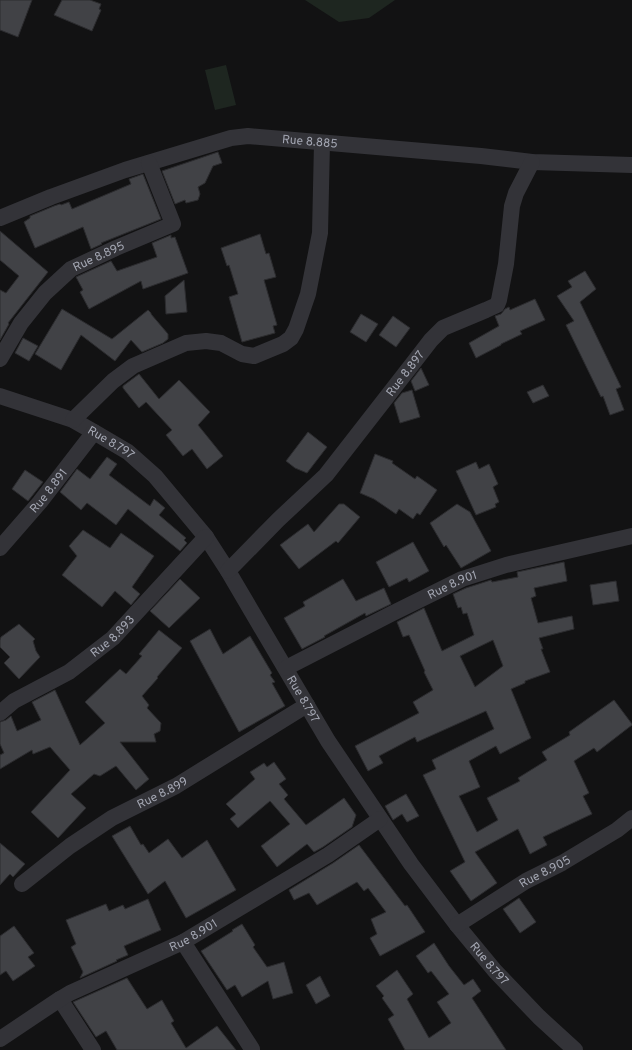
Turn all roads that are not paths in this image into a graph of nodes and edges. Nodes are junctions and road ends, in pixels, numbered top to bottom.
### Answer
1 (322, 143) junction
2 (532, 162) junction
3 (149, 163) junction
4 (632, 165) edge
5 (0, 218) edge
6 (0, 359) edge
7 (0, 396) edge
8 (73, 420) junction
9 (94, 432) junction
10 (632, 536) edge
11 (206, 537) junction
12 (0, 548) edge
13 (228, 571) junction
14 (286, 668) junction
15 (307, 705) junction
16 (0, 713) edge
17 (632, 818) edge
18 (380, 819) junction
19 (22, 884) dead end
20 (457, 925) junction
21 (183, 942) junction
22 (60, 999) junction
23 (0, 1039) edge
24 (252, 1049) dead end
25 (93, 1050) edge
26 (575, 1050) edge

1 - 2 street, Rue 8.885
1 - 3 street, Rue 8.885
1 - 8 street
2 - 4 street, Rue 8.885
2 - 13 street, Rue 8.897
3 - 5 street, Rue 8.885
3 - 6 street, Rue 8.895
7 - 8 street, Rue 8.797
8 - 9 street, Rue 8.797
9 - 11 street, Rue 8.797
9 - 12 street, Rue 8.891
10 - 14 street, Rue 8.901
11 - 13 street, Rue 8.797
11 - 16 street, Rue 8.893
13 - 14 street, Rue 8.797
14 - 15 street, Rue 8.797
15 - 18 street, Rue 8.797
15 - 19 street, Rue 8.899
17 - 20 street, Rue 8.905
18 - 20 street, Rue 8.797
18 - 21 street, Rue 8.901
20 - 26 street, Rue 8.797
21 - 22 street, Rue 8.901
21 - 24 street
22 - 23 street, Rue 8.901
22 - 25 street

